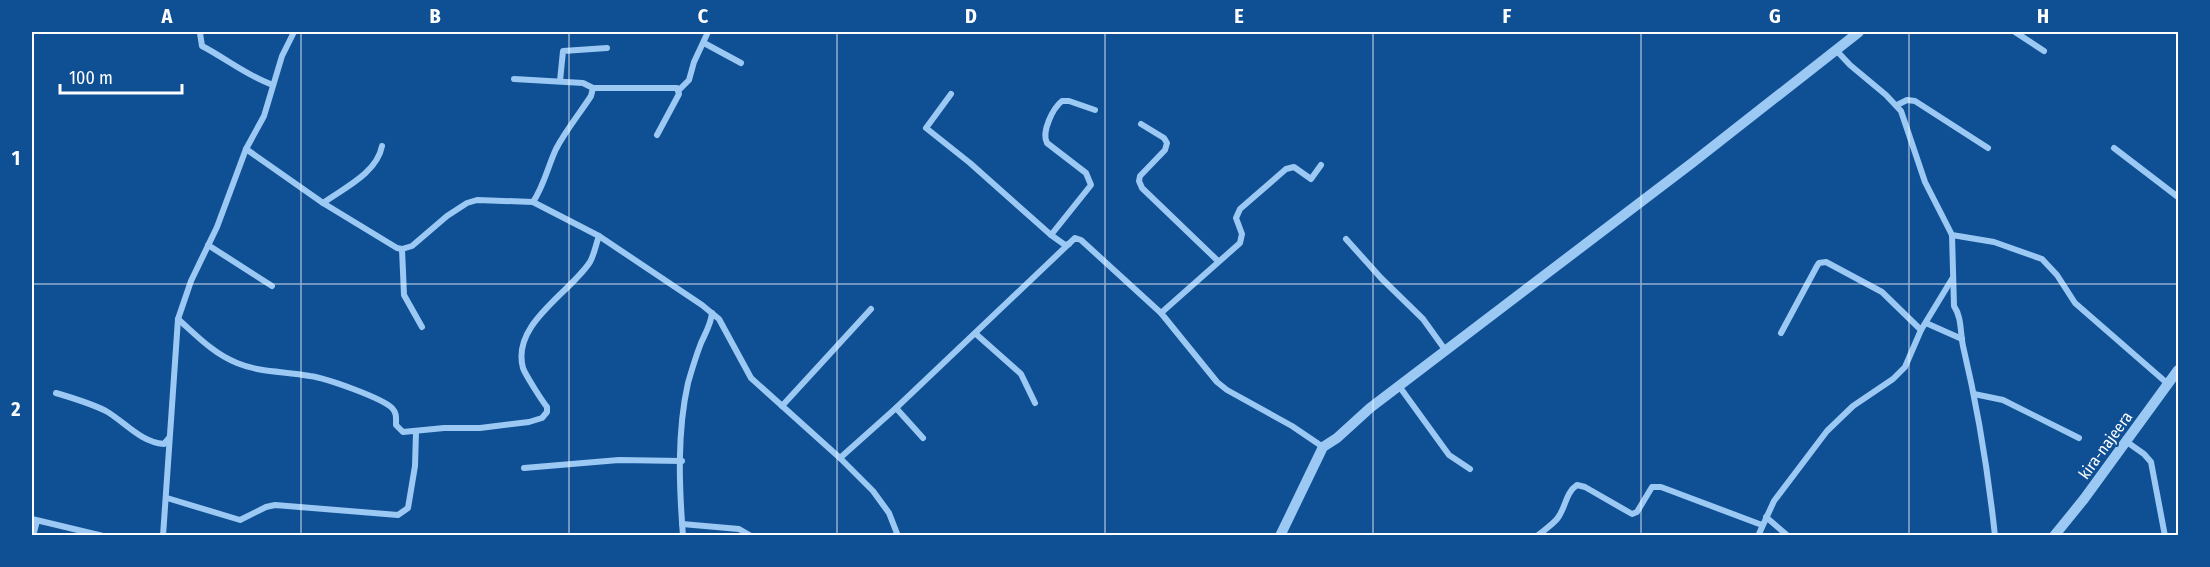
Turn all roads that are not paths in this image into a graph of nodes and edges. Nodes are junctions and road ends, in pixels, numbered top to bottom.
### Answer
1 (294, 32) edge
2 (708, 32) edge
3 (1859, 32) edge
4 (2015, 32) edge
5 (200, 33) edge
6 (704, 43) junction
7 (607, 48) dead end
8 (1836, 50) junction
9 (2044, 51) dead end
10 (741, 63) dead end
11 (514, 79) dead end
12 (560, 81) junction
13 (273, 86) junction
14 (593, 88) junction
15 (679, 90) junction
16 (951, 94) dead end
17 (1897, 105) junction
18 (1095, 110) dead end
19 (1142, 124) dead end
20 (657, 135) dead end
21 (382, 146) dead end
22 (1988, 148) dead end
23 (2114, 148) dead end
24 (246, 149) junction
25 (1322, 165) dead end
26 (2178, 197) edge
27 (533, 202) junction
28 (323, 203) junction
29 (1051, 235) junction
30 (1952, 235) junction
31 (599, 236) junction
32 (1346, 239) dead end
33 (1069, 243) junction
34 (208, 245) junction
35 (402, 249) junction
36 (1218, 261) junction
37 (1952, 279) junction
38 (272, 286) dead end
39 (871, 309) dead end
40 (712, 313) junction
41 (1161, 313) junction
42 (178, 320) junction
43 (1926, 323) junction
44 (422, 327) dead end
45 (1921, 330) junction
46 (1781, 333) dead end
47 (976, 334) junction
48 (1962, 339) junction
49 (1446, 352) junction
50 (2178, 370) edge
51 (2168, 384) junction
52 (1399, 386) junction
53 (56, 393) dead end
54 (1974, 394) junction
55 (1035, 403) dead end
56 (782, 406) junction
57 (896, 408) junction
58 (416, 432) junction
59 (170, 438) junction
60 (923, 438) dead end
61 (2079, 438) dead end
62 (2127, 442) junction
63 (1323, 447) junction
64 (840, 458) junction
65 (682, 461) junction
66 (524, 468) dead end
67 (1470, 469) dead end
68 (167, 498) junction
69 (1766, 517) junction
70 (34, 520) edge
71 (682, 524) junction
72 (1762, 525) junction
73 (33, 536) edge
74 (103, 536) edge
75 (164, 536) edge
76 (683, 536) edge
77 (751, 536) edge
78 (898, 536) edge
79 (1280, 536) edge
80 (1538, 536) edge
81 (1758, 536) edge
82 (1788, 536) edge
83 (1995, 536) edge
84 (2054, 536) edge
85 (2165, 536) edge

1 - 13 street
2 - 6 street
3 - 8 street
4 - 9 street
5 - 13 street
6 - 10 street
6 - 15 street
7 - 12 street
8 - 17 street
8 - 49 street
11 - 12 street
12 - 14 street
13 - 24 street
14 - 15 street
14 - 27 street
15 - 20 street
16 - 29 street
17 - 22 street
17 - 30 street
18 - 29 street
19 - 36 street
21 - 28 street
23 - 26 street
24 - 28 street
24 - 34 street
25 - 36 street
27 - 31 street
27 - 35 street
28 - 35 street
29 - 33 street
30 - 37 street
30 - 51 street
31 - 40 street
31 - 58 street
32 - 49 street
33 - 41 street
33 - 47 street
34 - 38 street
34 - 42 street
35 - 44 street
36 - 41 street
37 - 43 street
37 - 48 street
39 - 56 street
40 - 56 street
40 - 65 street
41 - 63 street
42 - 58 street
42 - 59 street
43 - 45 street
43 - 48 street
45 - 46 street
45 - 69 street
47 - 55 street
47 - 57 street
48 - 54 street
49 - 52 street
50 - 51 street, kira-najeera
51 - 62 street, kira-najeera
52 - 63 street
52 - 67 street
53 - 59 street
54 - 61 street
54 - 83 street
56 - 64 street
57 - 60 street
57 - 64 street
58 - 68 street
59 - 68 street
62 - 84 street, kira-najeera
62 - 85 street
63 - 79 street
64 - 78 street
65 - 66 street
65 - 71 street
68 - 75 street
69 - 72 street
69 - 82 street
70 - 73 street
70 - 74 street
71 - 76 street
71 - 77 street
72 - 80 street
72 - 81 street

